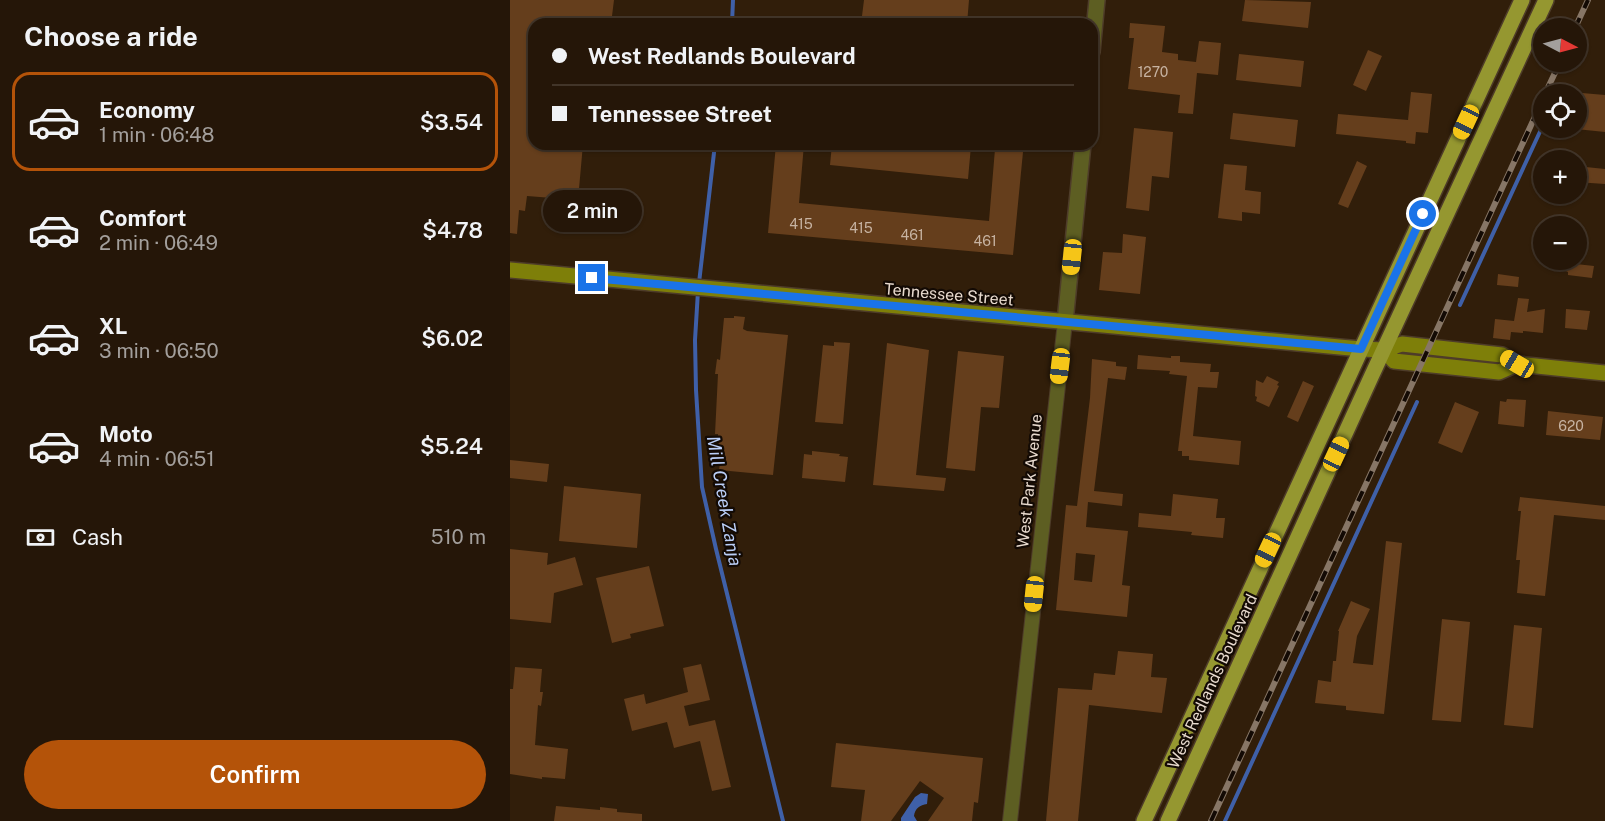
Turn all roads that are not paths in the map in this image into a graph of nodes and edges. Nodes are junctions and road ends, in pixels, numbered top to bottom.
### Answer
1 (1097, 0) edge
2 (1522, 0) edge
3 (1546, 0) edge
4 (1095, 18) edge
5 (1082, 150) edge
6 (510, 270) edge
7 (1065, 322) junction
8 (1361, 349) junction
9 (1384, 350) junction
10 (1605, 373) edge
11 (1010, 821) edge
12 (1144, 821) edge
13 (1168, 821) edge

1 - 4 street
2 - 8 main road, West Redlands Boulevard
3 - 9 main road, West Redlands Boulevard
5 - 7 street, West Park Avenue
6 - 7 main road, Tennessee Street
7 - 8 main road, Tennessee Street
7 - 11 street, West Park Avenue
8 - 9 main road, Tennessee Street
8 - 12 main road, West Redlands Boulevard
9 - 10 main road, Tennessee Street
9 - 13 main road, West Redlands Boulevard

